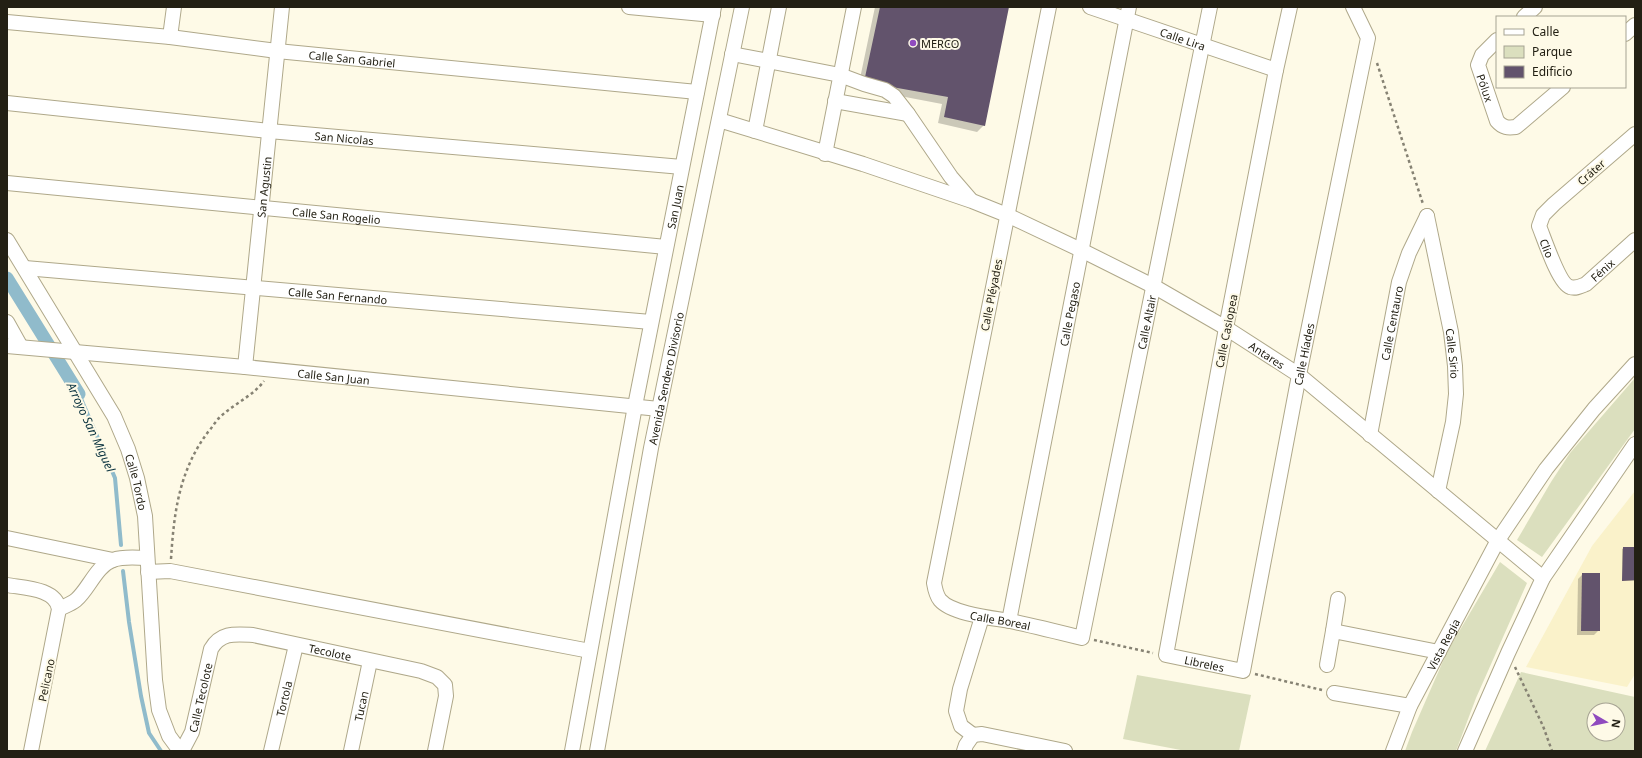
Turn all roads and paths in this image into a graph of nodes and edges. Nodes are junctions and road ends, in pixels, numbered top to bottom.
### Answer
1 (174, 7) edge
2 (282, 7) edge
3 (629, 7) edge
4 (742, 7) edge
5 (779, 7) edge
6 (854, 7) edge
7 (1049, 7) edge
8 (1090, 7) edge
9 (1210, 7) edge
10 (1290, 7) edge
11 (1353, 7) edge
12 (1536, 7) edge
13 (713, 11) edge
14 (1128, 13) edge
15 (1525, 16) edge
16 (7, 22) edge
17 (1635, 25) edge
18 (1626, 33) edge
19 (170, 37) junction
20 (1202, 44) junction
21 (1492, 45) edge
22 (277, 51) junction
23 (732, 54) junction
24 (1376, 60) dead end
25 (769, 61) junction
26 (1276, 70) junction
27 (840, 75) junction
28 (1562, 88) edge
29 (697, 92) junction
30 (835, 101) junction
31 (7, 103) edge
32 (908, 114) junction
33 (719, 120) junction
34 (269, 131) junction
35 (756, 131) junction
36 (1635, 134) edge
37 (825, 154) junction
38 (682, 167) junction
39 (7, 183) edge
40 (972, 201) junction
41 (261, 207) junction
42 (1546, 211) joint
43 (1007, 215) junction
44 (1427, 216) junction
45 (7, 240) edge
46 (1635, 240) edge
47 (666, 247) junction
48 (1081, 250) junction
49 (25, 268) junction
50 (1566, 284) joint
51 (1155, 287) junction
52 (253, 288) junction
53 (7, 322) edge
54 (651, 322) junction
55 (1226, 328) junction
56 (20, 347) edge
57 (69, 352) junction
58 (1635, 364) edge
59 (245, 367) junction
60 (273, 370) junction
61 (1299, 375) junction
62 (635, 406) junction
63 (659, 408) junction
64 (1370, 435) junction
65 (1635, 444) edge
66 (1438, 491) junction
67 (7, 538) edge
68 (1498, 540) junction
69 (113, 560) junction
70 (148, 565) junction
71 (170, 571) junction
72 (1543, 578) junction
73 (934, 583) joint
74 (7, 585) edge
75 (1338, 599) dead end
76 (59, 609) junction
77 (982, 617) junction
78 (1009, 621) junction
79 (1333, 631) junction
80 (1082, 638) junction
81 (214, 643) joint
82 (296, 645) junction
83 (590, 652) junction
84 (1439, 652) junction
85 (1508, 653) junction
86 (1166, 655) junction
87 (370, 661) junction
88 (1327, 665) dead end
89 (1243, 671) junction
90 (1334, 693) joint
91 (1410, 706) junction
92 (973, 735) junction
93 (1042, 749) edge
94 (31, 751) edge
95 (181, 751) edge
96 (271, 751) edge
97 (351, 751) edge
98 (435, 751) edge
99 (572, 751) edge
100 (597, 751) edge
101 (964, 751) edge
102 (1065, 751) edge
103 (1393, 751) edge
104 (1465, 751) edge
105 (1552, 751) edge

1 - 19 street
2 - 22 street, San Agustin
3 - 13 street
4 - 23 street, Avenida Sendero Divisorio
5 - 25 street
6 - 27 street
7 - 43 street, Calle Pléyades
8 - 14 street, Calle Lira
9 - 20 street, Calle Altair
10 - 26 street, Calle Casiopea
11 - 61 street, Calle Híades
12 - 15 street
13 - 29 street, San Juan
14 - 20 street, Calle Lira
14 - 48 street, Calle Pegaso
16 - 19 street, Calle San Gabriel
17 - 18 street
19 - 22 street, Calle San Gabriel
20 - 26 street, Calle Lira
20 - 51 street, Calle Altair
21 - 28 street, Pólux
22 - 29 street, Calle San Gabriel
22 - 34 street, San Agustin
23 - 25 street
23 - 33 street, Avenida Sendero Divisorio
24 - 44 path
25 - 27 street
25 - 35 street
26 - 55 street, Calle Casiopea
27 - 30 street
27 - 32 street
29 - 38 street, San Juan
30 - 32 street
30 - 37 street
31 - 34 street, San Nicolas
32 - 40 street
33 - 35 street, Antares
33 - 63 street, Avenida Sendero Divisorio
34 - 38 street, San Nicolas
34 - 41 street, San Agustin
35 - 37 street, Antares
36 - 42 street, Cráter
37 - 40 street, Antares
38 - 47 street, San Juan
39 - 41 street, Calle San Rogelio
40 - 43 street, Antares
41 - 47 street, Calle San Rogelio
41 - 52 street, San Agustin
42 - 50 street, Clio
43 - 48 street, Antares
43 - 73 street, Calle Pléyades
44 - 64 street, Calle Centauro
44 - 66 street, Calle Sirio
45 - 49 street, Calle Tordo
46 - 50 street, Fénix
47 - 54 street, San Juan
48 - 51 street, Antares
48 - 78 street, Calle Pegaso
49 - 52 street, Calle San Fernando
49 - 57 street, Calle Tordo
51 - 55 street, Antares
51 - 80 street, Calle Altair
52 - 54 street, Calle San Fernando
52 - 59 street, San Agustin
53 - 56 street
54 - 62 street, San Juan
55 - 61 street, Antares
55 - 86 street, Calle Casiopea
56 - 57 street, Calle San Juan
57 - 59 street, Calle San Juan
57 - 70 street, Calle Tordo
58 - 68 street, Vista Regia
59 - 60 street, Calle San Juan
60 - 62 street, Calle San Juan
60 - 71 path
61 - 64 street, Antares
61 - 89 street, Calle Híades
62 - 63 street, Calle San Juan
62 - 83 street
63 - 100 street, Avenida Sendero Divisorio
64 - 66 street, Antares
65 - 72 street
66 - 68 street, Antares
67 - 69 street
68 - 72 street
68 - 84 street, Vista Regia
69 - 70 street
69 - 76 street
70 - 71 street
70 - 95 street, Calle Tordo
71 - 83 street
72 - 85 street
73 - 77 street, Calle Boreal
74 - 76 street
75 - 79 street
76 - 94 street, Pelicano
77 - 78 street, Calle Boreal
77 - 92 street
78 - 80 street, Calle Boreal
79 - 84 street
79 - 88 street
80 - 86 path
81 - 82 street, Tecolote
81 - 95 street, Calle Tecolote
82 - 87 street, Tecolote
82 - 96 street, Tortola
83 - 99 street
84 - 91 street, Vista Regia
85 - 104 street
85 - 105 path
86 - 89 street, Libreles
87 - 97 street, Tucan
87 - 98 street, Tecolote
89 - 90 path
90 - 91 street
91 - 103 street, Vista Regia
92 - 93 street
92 - 101 street
93 - 102 street

